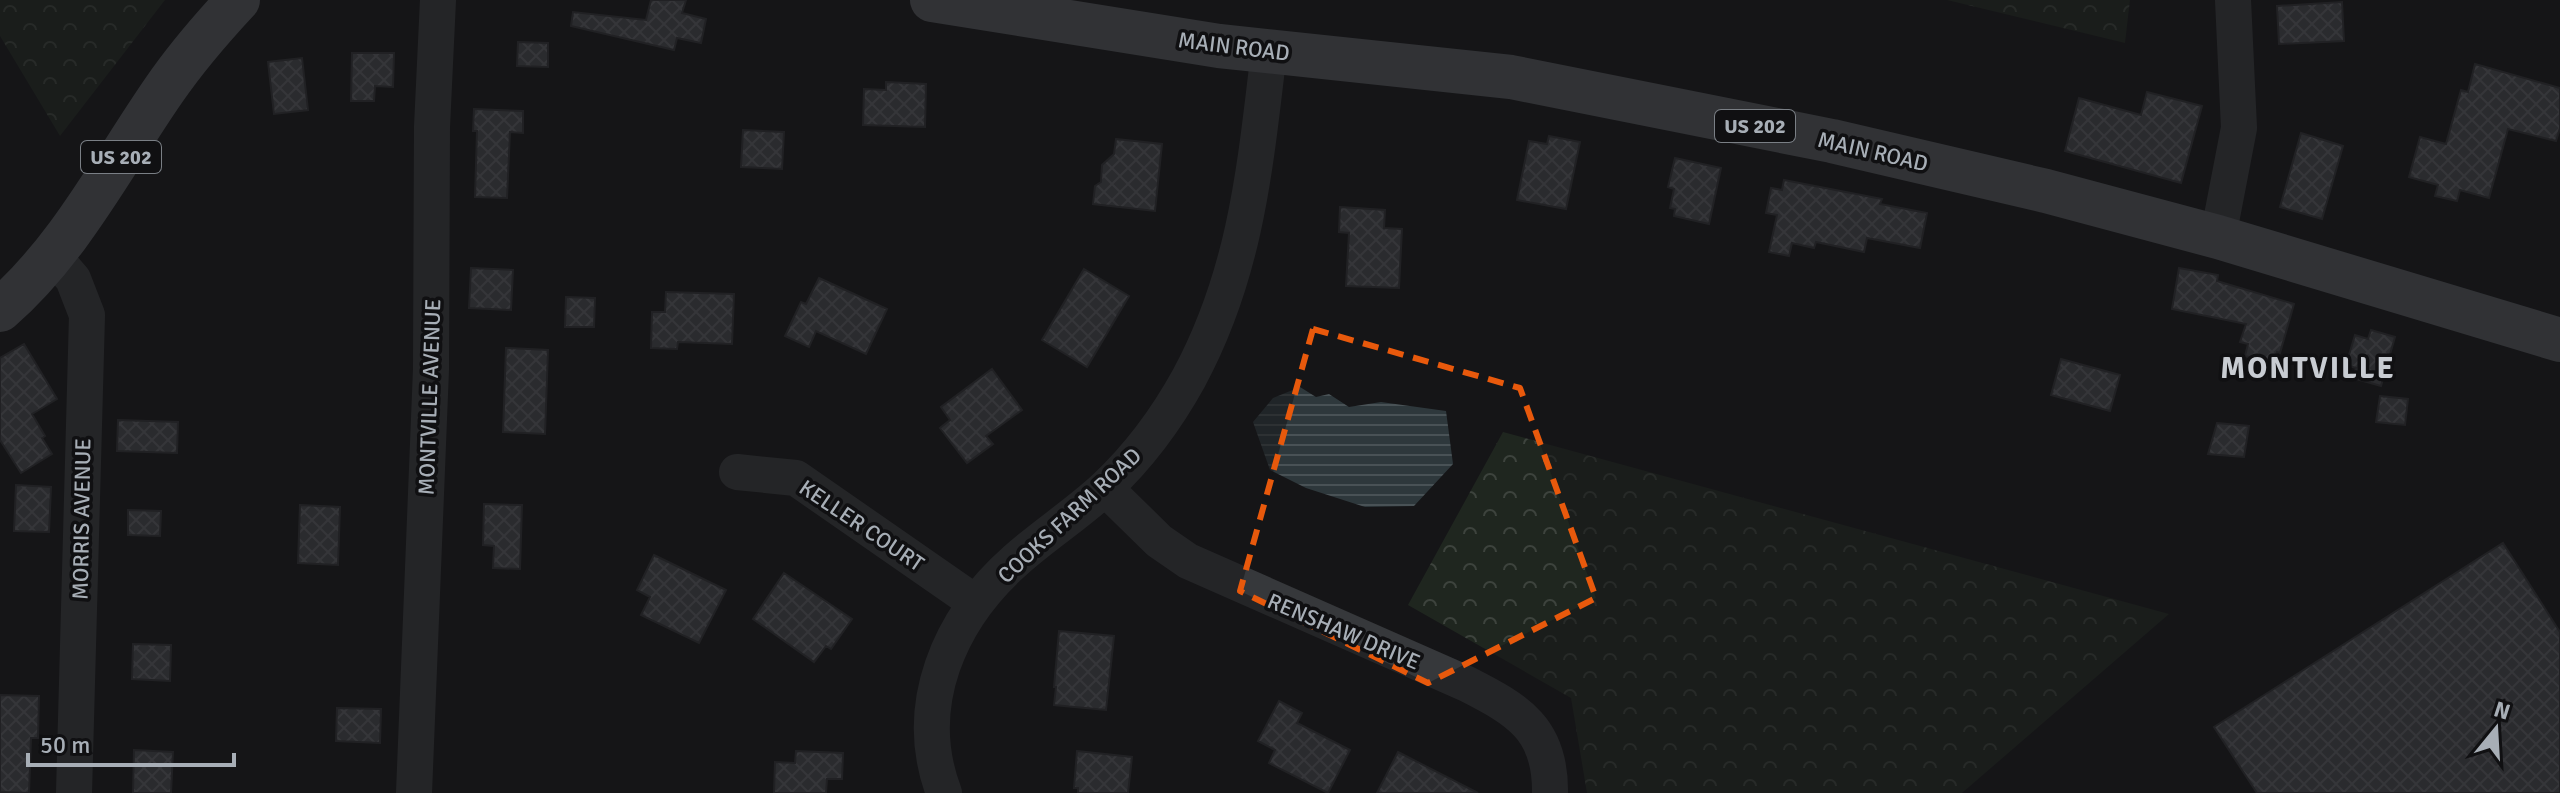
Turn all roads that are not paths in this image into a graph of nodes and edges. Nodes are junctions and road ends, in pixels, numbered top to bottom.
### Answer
1 (238, 0) edge
2 (438, 0) edge
3 (932, 0) edge
4 (2233, 0) edge
5 (1269, 51) junction
6 (2218, 237) junction
7 (52, 255) junction
8 (0, 310) edge
9 (2560, 340) edge
10 (737, 472) dead end
11 (1105, 488) junction
12 (976, 603) junction
13 (74, 793) edge
14 (414, 793) edge
15 (944, 793) edge
16 (1550, 793) edge

1 - 7 main road, US 202
2 - 14 street, MONTVILLE AVENUE
3 - 5 main road, MAIN ROAD / US 202
4 - 6 street
5 - 6 main road, MAIN ROAD / US 202
5 - 11 street, COOKS FARM ROAD
6 - 9 main road, MAIN ROAD / US 202
7 - 8 main road, US 202
7 - 13 street, MORRIS AVENUE
10 - 12 street, KELLER COURT
11 - 12 street, COOKS FARM ROAD
11 - 16 street, RENSHAW DRIVE
12 - 15 street, COOKS FARM ROAD

